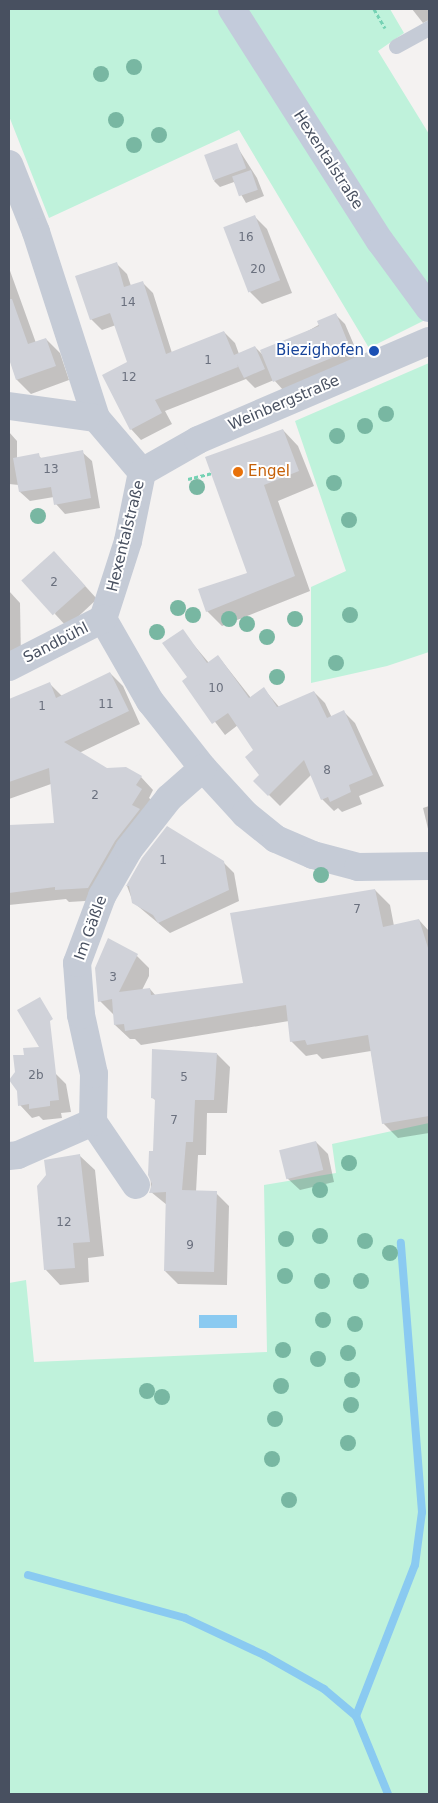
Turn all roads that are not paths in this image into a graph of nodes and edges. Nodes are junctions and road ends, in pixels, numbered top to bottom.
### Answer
1 (232, 9) edge
2 (429, 28) edge
3 (396, 46) dead end
4 (9, 164) edge
5 (429, 308) edge
6 (429, 341) edge
7 (9, 406) edge
8 (96, 418) junction
9 (142, 472) junction
10 (103, 619) junction
11 (9, 666) edge
12 (203, 768) junction
13 (429, 866) edge
14 (93, 1122) junction
15 (9, 1156) edge
16 (136, 1185) dead end

1 - 5 main road, Hexentalstraße
2 - 3 lane
4 - 8 street, Hexentalstraße
6 - 9 street, Weinbergstraße
7 - 8 street
8 - 9 street, Hexentalstraße
9 - 10 street, Hexentalstraße
10 - 11 street, Sandbühl
10 - 12 street
12 - 13 street
12 - 14 street, Im Gäßle
14 - 15 street
14 - 16 street

